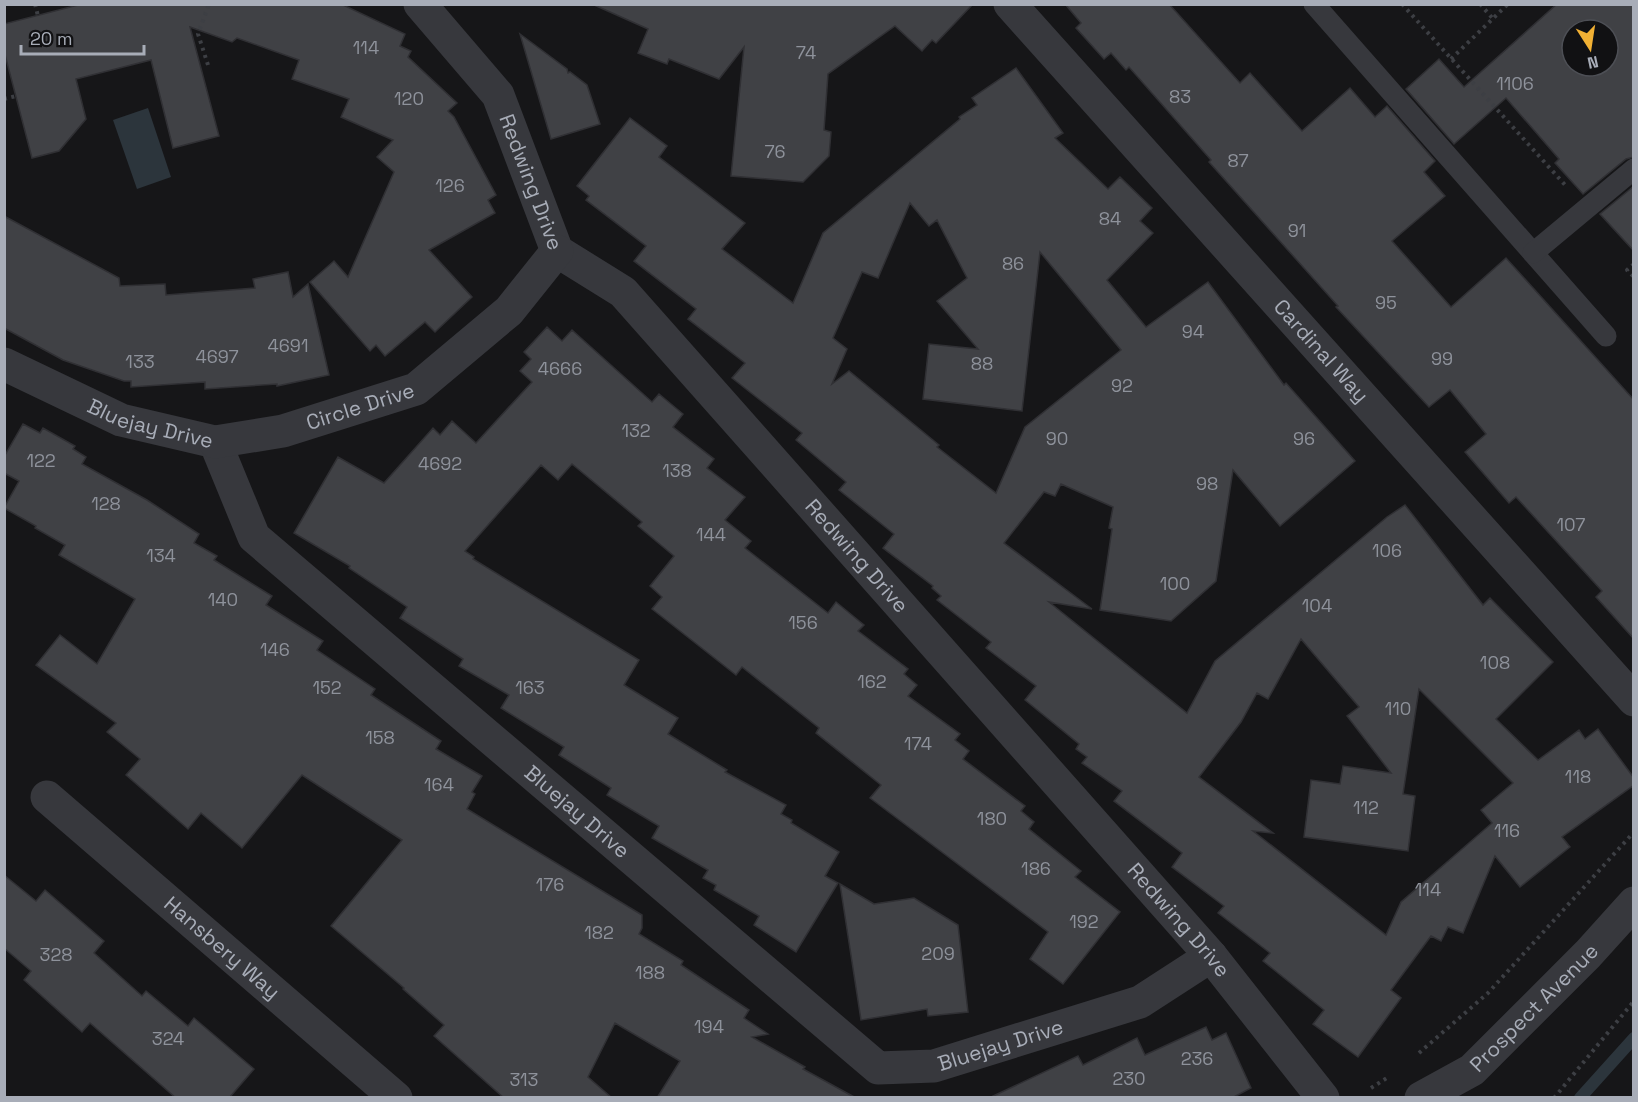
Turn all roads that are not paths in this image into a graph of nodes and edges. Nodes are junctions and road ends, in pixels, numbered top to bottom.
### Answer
1 (420, 4) edge
2 (1010, 4) edge
3 (1314, 4) edge
4 (1634, 169) edge
5 (557, 251) junction
6 (1533, 253) junction
7 (1606, 336) dead end
8 (4, 364) edge
9 (215, 442) junction
10 (1634, 700) edge
11 (47, 798) dead end
12 (1634, 903) edge
13 (1210, 956) junction
14 (396, 1098) edge
15 (1323, 1098) edge
16 (1421, 1098) edge

1 - 5 street, Redwing Drive
2 - 10 street, Cardinal Way
3 - 6 lane
4 - 6 lane
5 - 9 street, Circle Drive
5 - 13 street, Redwing Drive
6 - 7 lane
8 - 9 street, Bluejay Drive
9 - 13 street, Bluejay Drive
11 - 14 street, Hansbery Way
12 - 16 street, Prospect Avenue
13 - 15 street, Redwing Drive

